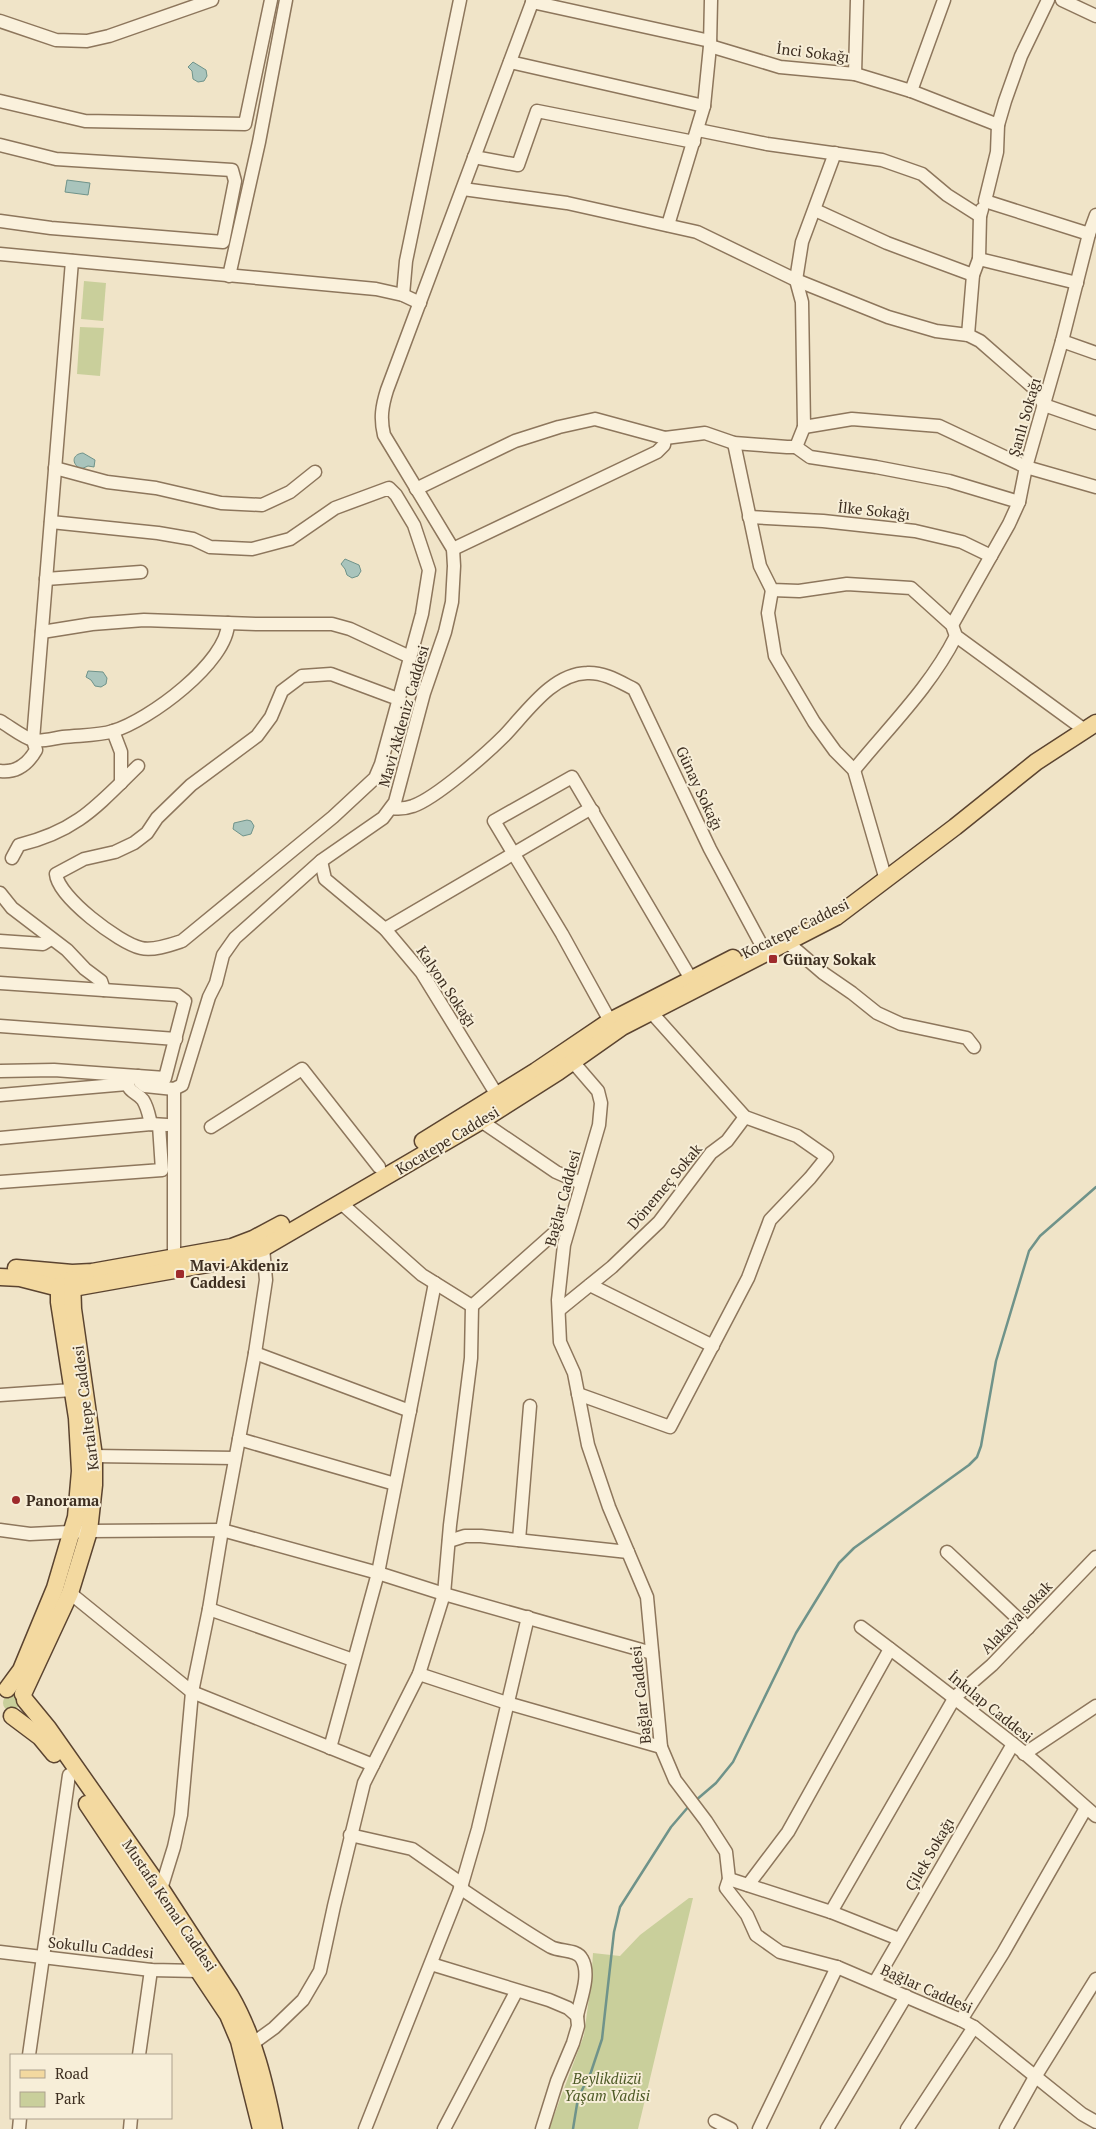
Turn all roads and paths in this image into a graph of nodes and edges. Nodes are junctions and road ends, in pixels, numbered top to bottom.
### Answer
1 (212, 0) edge
2 (271, 0) edge
3 (286, 0) edge
4 (460, 0) edge
5 (710, 0) edge
6 (857, 0) edge
7 (944, 0) edge
8 (1048, 0) edge
9 (1062, 0) edge
10 (532, 1) edge
11 (1096, 16) edge
12 (0, 21) edge
13 (710, 44) junction
14 (510, 62) junction
15 (855, 74) junction
16 (911, 91) junction
17 (0, 101) edge
18 (704, 106) junction
19 (998, 125) junction
20 (696, 136) junction
21 (0, 145) edge
22 (835, 153) junction
23 (474, 157) junction
24 (462, 189) junction
25 (985, 201) junction
26 (815, 210) junction
27 (1096, 215) edge
28 (980, 216) junction
29 (0, 221) edge
30 (668, 225) junction
31 (1090, 234) junction
32 (0, 254) edge
33 (979, 259) junction
34 (72, 261) junction
35 (229, 276) junction
36 (973, 276) junction
37 (796, 280) junction
38 (1077, 283) junction
39 (404, 295) junction
40 (420, 303) junction
41 (968, 335) junction
42 (1062, 341) junction
43 (1096, 353) edge
44 (1044, 405) junction
45 (1096, 423) edge
46 (804, 426) junction
47 (665, 438) junction
48 (734, 443) junction
49 (796, 447) junction
50 (1026, 467) junction
51 (56, 468) junction
52 (315, 472) dead end
53 (1096, 487) edge
54 (416, 489) junction
55 (1019, 502) junction
56 (749, 517) junction
57 (51, 522) junction
58 (453, 549) junction
59 (991, 556) junction
60 (141, 572) dead end
61 (46, 579) junction
62 (772, 590) junction
63 (228, 623) junction
64 (954, 630) junction
65 (42, 632) junction
66 (410, 657) junction
67 (398, 699) junction
68 (0, 720) edge
69 (1091, 727) edge
70 (113, 731) junction
71 (33, 740) junction
72 (138, 766) dead end
73 (854, 770) junction
74 (0, 771) edge
75 (121, 782) junction
76 (391, 808) junction
77 (592, 811) junction
78 (514, 854) junction
79 (12, 858) dead end
80 (321, 861) junction
81 (886, 880) junction
82 (0, 893) edge
83 (861, 897) junction
84 (385, 929) junction
85 (51, 939) junction
86 (0, 940) edge
87 (786, 942) junction
88 (761, 944) junction
89 (691, 979) junction
90 (0, 983) edge
91 (104, 990) junction
92 (651, 1012) junction
93 (610, 1021) junction
94 (0, 1026) edge
95 (176, 1039) junction
96 (974, 1047) dead end
97 (568, 1057) junction
98 (0, 1071) edge
99 (132, 1079) junction
100 (174, 1089) junction
101 (0, 1095) edge
102 (498, 1095) junction
103 (745, 1117) junction
104 (480, 1121) junction
105 (173, 1124) junction
106 (155, 1125) junction
107 (211, 1127) dead end
108 (0, 1138) edge
109 (379, 1167) junction
110 (0, 1182) edge
111 (580, 1184) junction
112 (341, 1203) junction
113 (571, 1218) junction
114 (262, 1248) junction
115 (176, 1263) junction
116 (0, 1267) edge
117 (0, 1278) edge
118 (68, 1283) junction
119 (436, 1283) junction
120 (590, 1285) junction
121 (472, 1306) junction
122 (559, 1310) junction
123 (714, 1346) junction
124 (255, 1353) junction
125 (72, 1390) junction
126 (0, 1394) edge
127 (578, 1394) junction
128 (530, 1406) dead end
129 (410, 1411) junction
130 (239, 1439) junction
131 (94, 1456) junction
132 (235, 1458) junction
133 (396, 1484) junction
134 (0, 1530) edge
135 (222, 1530) junction
136 (81, 1531) junction
137 (519, 1540) junction
138 (449, 1541) junction
139 (628, 1552) junction
140 (947, 1552) dead end
141 (1096, 1557) edge
142 (378, 1573) junction
143 (70, 1593) junction
144 (444, 1594) junction
145 (209, 1609) junction
146 (528, 1617) junction
147 (861, 1627) dead end
148 (1028, 1628) junction
149 (890, 1649) junction
150 (652, 1653) junction
151 (353, 1660) junction
152 (419, 1674) junction
153 (3, 1691) edge
154 (192, 1692) junction
155 (955, 1696) junction
156 (24, 1697) junction
157 (507, 1704) junction
158 (1096, 1706) edge
159 (4, 1712) edge
160 (1013, 1744) junction
161 (661, 1747) junction
162 (330, 1748) junction
163 (1024, 1754) junction
164 (373, 1765) junction
165 (69, 1775) junction
166 (1091, 1812) edge
167 (350, 1835) junction
168 (728, 1879) junction
169 (748, 1885) junction
170 (461, 1886) junction
171 (161, 1889) junction
172 (831, 1912) junction
173 (899, 1939) junction
174 (0, 1952) edge
175 (42, 1957) junction
176 (431, 1964) junction
177 (837, 1967) junction
178 (151, 1970) junction
179 (199, 1971) junction
180 (1096, 1979) edge
181 (875, 1982) junction
182 (516, 1992) junction
183 (906, 1996) junction
184 (577, 2016) junction
185 (961, 2020) junction
186 (974, 2028) junction
187 (252, 2044) junction
188 (29, 2054) edge
189 (139, 2054) edge
190 (1035, 2077) junction
191 (715, 2121) dead end
192 (1096, 2122) edge
193 (261, 2129) edge
194 (274, 2129) edge
195 (365, 2129) edge
196 (444, 2129) edge
197 (542, 2129) edge
198 (731, 2129) edge
199 (759, 2129) edge
200 (827, 2129) edge
201 (907, 2129) edge
202 (1006, 2129) edge

1 - 12 street
2 - 17 street
3 - 35 street
4 - 39 street
5 - 13 street
6 - 15 street, İnci Sokağı
7 - 16 street
8 - 19 street
9 - 11 street
10 - 13 street, İnci Sokağı
10 - 14 street
13 - 15 street, İnci Sokağı
13 - 18 street
14 - 18 street
14 - 23 street
15 - 16 street, İnci Sokağı
16 - 19 street, İnci Sokağı
18 - 20 street
19 - 25 street
20 - 22 street
20 - 23 street
20 - 30 street
21 - 29 street
22 - 26 street
22 - 28 street
23 - 24 street
24 - 30 street
24 - 40 street
25 - 28 street
25 - 31 street
26 - 36 street
26 - 37 street
27 - 31 street, Şanlı Sokağı
28 - 33 street
30 - 37 street
31 - 38 street, Şanlı Sokağı
32 - 34 street
33 - 36 street
33 - 38 street
34 - 35 street
34 - 51 street
35 - 39 street
36 - 41 street
37 - 41 street
37 - 46 street
38 - 42 street, Şanlı Sokağı
39 - 40 street
40 - 54 street
41 - 44 street
42 - 43 street
42 - 44 street, Şanlı Sokağı
44 - 45 street
44 - 50 street, Şanlı Sokağı
46 - 49 street
46 - 50 street
47 - 48 street
47 - 54 street
47 - 58 street
48 - 49 street
48 - 56 street
49 - 55 street
50 - 53 street
50 - 55 street, Şanlı Sokağı
51 - 52 street
51 - 57 street
54 - 58 street
55 - 59 street, Şanlı Sokağı
56 - 59 street, İlke Sokağı
56 - 62 street
57 - 61 street
57 - 66 street
58 - 76 street, Mavi Akdeniz Caddesi
59 - 64 street, Şanlı Sokağı
60 - 61 street
61 - 65 street
62 - 64 street
62 - 73 street
63 - 65 street
63 - 66 street
63 - 70 street
64 - 69 street
64 - 73 street, Şanlı Sokağı
65 - 71 street
66 - 67 street
67 - 67 street
68 - 71 street
69 - 81 main road, Kocatepe Caddesi
70 - 71 street
70 - 75 street
71 - 74 street
72 - 75 street
73 - 81 street
75 - 79 street
76 - 80 street, Mavi Akdeniz Caddesi
76 - 88 street, Günay Sokağı
77 - 78 street
77 - 78 street
77 - 89 street
78 - 84 street
78 - 93 street
80 - 84 street, Kalyon Sokağı
80 - 100 street, Mavi Akdeniz Caddesi
81 - 83 main road, Kocatepe Caddesi
82 - 85 street
83 - 87 main road, Kocatepe Caddesi
83 - 88 main road, Kocatepe Caddesi
84 - 102 street, Kalyon Sokağı
85 - 86 street
85 - 91 street
87 - 92 main road, Kocatepe Caddesi
87 - 96 street
88 - 89 main road, Kocatepe Caddesi
89 - 93 main road, Kocatepe Caddesi
90 - 91 street
91 - 95 street
92 - 97 main road, Kocatepe Caddesi
92 - 103 street
93 - 97 main road, Kocatepe Caddesi
94 - 95 street
95 - 99 street
97 - 102 main road, Kocatepe Caddesi
97 - 104 main road, Kocatepe Caddesi
97 - 111 street, Bağlar Caddesi
98 - 99 street
99 - 100 street
99 - 101 street
99 - 106 street
100 - 105 street
102 - 109 main road, Kocatepe Caddesi
103 - 120 street, Dönemeç Sokak
103 - 123 street
104 - 111 street
104 - 112 main road, Kocatepe Caddesi
105 - 106 street
105 - 115 street
106 - 108 street
106 - 110 street
107 - 109 street
109 - 115 main road, Kocatepe Caddesi
111 - 113 street, Bağlar Caddesi
112 - 114 main road, Kocatepe Caddesi
112 - 119 street
113 - 121 street
113 - 122 street, Bağlar Caddesi
114 - 115 main road, Kocatepe Caddesi
114 - 124 street
115 - 118 main road, Kocatepe Caddesi
116 - 118 main road, Kocatepe Caddesi
117 - 118 main road, Kocatepe Caddesi
118 - 125 main road, Kartaltepe Caddesi
118 - 131 main road, Kartaltepe Caddesi
119 - 121 street
119 - 129 street
120 - 122 street, Dönemeç Sokak
120 - 123 street
121 - 138 street
122 - 127 street, Bağlar Caddesi
123 - 127 street
124 - 129 street
124 - 130 street
125 - 126 street
125 - 136 main road, Kartaltepe Caddesi
127 - 139 street, Bağlar Caddesi
128 - 137 street
129 - 133 street
130 - 132 street
130 - 133 street
131 - 132 street
131 - 136 main road, Kartaltepe Caddesi
132 - 135 street
133 - 142 street
134 - 136 street
135 - 136 street
135 - 142 street
135 - 145 street
136 - 143 main road, Kartaltepe Caddesi
136 - 153 main road, Kartaltepe Caddesi
137 - 138 street
137 - 139 street
138 - 144 street
139 - 150 street, Bağlar Caddesi
140 - 148 street
141 - 148 street, Alakaya sokak
142 - 144 street
142 - 151 street
143 - 154 street
143 - 156 main road, Kartaltepe Caddesi
144 - 146 street
144 - 152 street
145 - 151 street
145 - 154 street
146 - 150 street
146 - 157 street
147 - 149 street, İnkılap Caddesi
148 - 155 street, Alakaya sokak
149 - 155 street, İnkılap Caddesi
149 - 169 street
150 - 161 street, Bağlar Caddesi
151 - 162 street
152 - 157 street
152 - 164 street
153 - 156 main road
154 - 162 street
154 - 171 street
155 - 160 street, İnkılap Caddesi
155 - 172 street
156 - 159 main road, Kartaltepe Caddesi
156 - 171 main road, Mustafa Kemal Caddesi
157 - 161 street
157 - 170 street
158 - 163 street
159 - 165 main road, Mustafa Kemal Caddesi
160 - 163 street, İnkılap Caddesi
160 - 173 street, Çilek Sokağı
161 - 168 street, Bağlar Caddesi
162 - 164 street
163 - 166 street, İnkılap Caddesi
164 - 167 street
165 - 175 street
165 - 179 main road, Mustafa Kemal Caddesi
166 - 185 street
167 - 170 street
167 - 187 street
168 - 169 street
168 - 177 street, Bağlar Caddesi
169 - 172 street
170 - 176 street
170 - 184 street
171 - 187 main road, Mustafa Kemal Caddesi
172 - 173 street
173 - 181 street, Çilek Sokağı
174 - 175 street, Sokullu Caddesi
175 - 178 street, Sokullu Caddesi
175 - 188 street
176 - 182 street
176 - 195 street
177 - 181 street, Bağlar Caddesi
177 - 199 street
178 - 179 street, Sokullu Caddesi
178 - 189 street
179 - 193 main road, Mustafa Kemal Caddesi
180 - 190 street
181 - 183 street, Bağlar Caddesi
182 - 184 street
182 - 196 street
183 - 185 street, Bağlar Caddesi
183 - 200 street
184 - 197 street
185 - 186 street, Bağlar Caddesi
186 - 190 street, Bağlar Caddesi
186 - 201 street
187 - 194 main road, Mustafa Kemal Caddesi
190 - 192 street, Bağlar Caddesi
190 - 202 street
191 - 198 street

